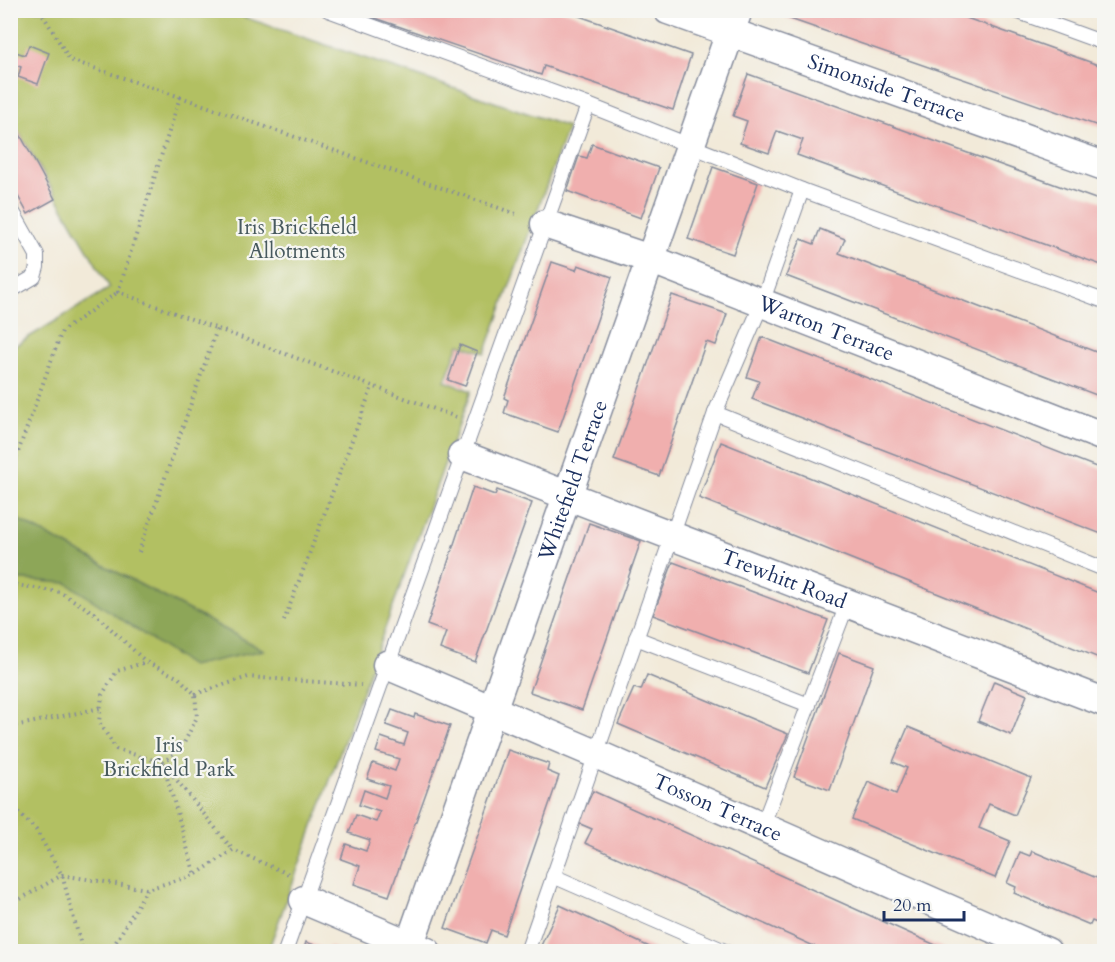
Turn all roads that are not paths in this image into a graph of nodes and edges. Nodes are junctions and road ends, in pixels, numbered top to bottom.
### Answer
1 (328, 10) edge
2 (668, 10) edge
3 (1013, 10) edge
4 (734, 21) edge
5 (1104, 43) edge
6 (588, 105) junction
7 (690, 144) junction
8 (1104, 166) edge
9 (802, 190) junction
10 (10, 207) edge
11 (545, 224) junction
12 (650, 259) junction
13 (10, 291) edge
14 (1104, 301) edge
15 (762, 303) junction
16 (715, 412) junction
17 (1104, 437) edge
18 (462, 455) junction
19 (568, 494) junction
20 (673, 534) junction
21 (1104, 569) edge
22 (848, 602) junction
23 (636, 638) junction
24 (383, 676) junction
25 (1104, 702) edge
26 (809, 705) junction
27 (492, 709) junction
28 (596, 754) junction
29 (762, 827) junction
30 (553, 876) junction
31 (304, 900) junction
32 (415, 949) edge
33 (285, 951) edge
34 (527, 951) edge
35 (727, 951) edge
36 (1047, 951) edge

1 - 6 lane
2 - 4 street, Simonside Terrace
3 - 5 lane
4 - 7 street, Whitefield Terrace
4 - 8 street, Simonside Terrace
6 - 7 lane
6 - 11 lane
7 - 9 lane
7 - 12 street, Whitefield Terrace
9 - 14 lane
9 - 15 lane
10 - 13 lane
11 - 12 street, Warton Terrace
11 - 18 lane
12 - 15 street, Warton Terrace
12 - 19 street, Whitefield Terrace
15 - 16 lane
15 - 17 street, Warton Terrace
16 - 20 lane
16 - 21 lane
18 - 19 street, Trewhitt Road
18 - 24 lane
19 - 20 street, Trewhitt Road
19 - 27 street, Whitefield Terrace
20 - 22 street, Trewhitt Road
20 - 23 lane
22 - 25 street, Trewhitt Road
22 - 26 lane
23 - 26 lane
23 - 28 lane
24 - 27 street, Tosson Terrace
24 - 31 lane
26 - 29 lane
27 - 28 street, Tosson Terrace
27 - 32 street, Whitefield Terrace
28 - 29 street, Tosson Terrace
28 - 30 lane
29 - 36 street, Tosson Terrace
30 - 34 lane
30 - 35 lane
31 - 32 street
31 - 33 lane

